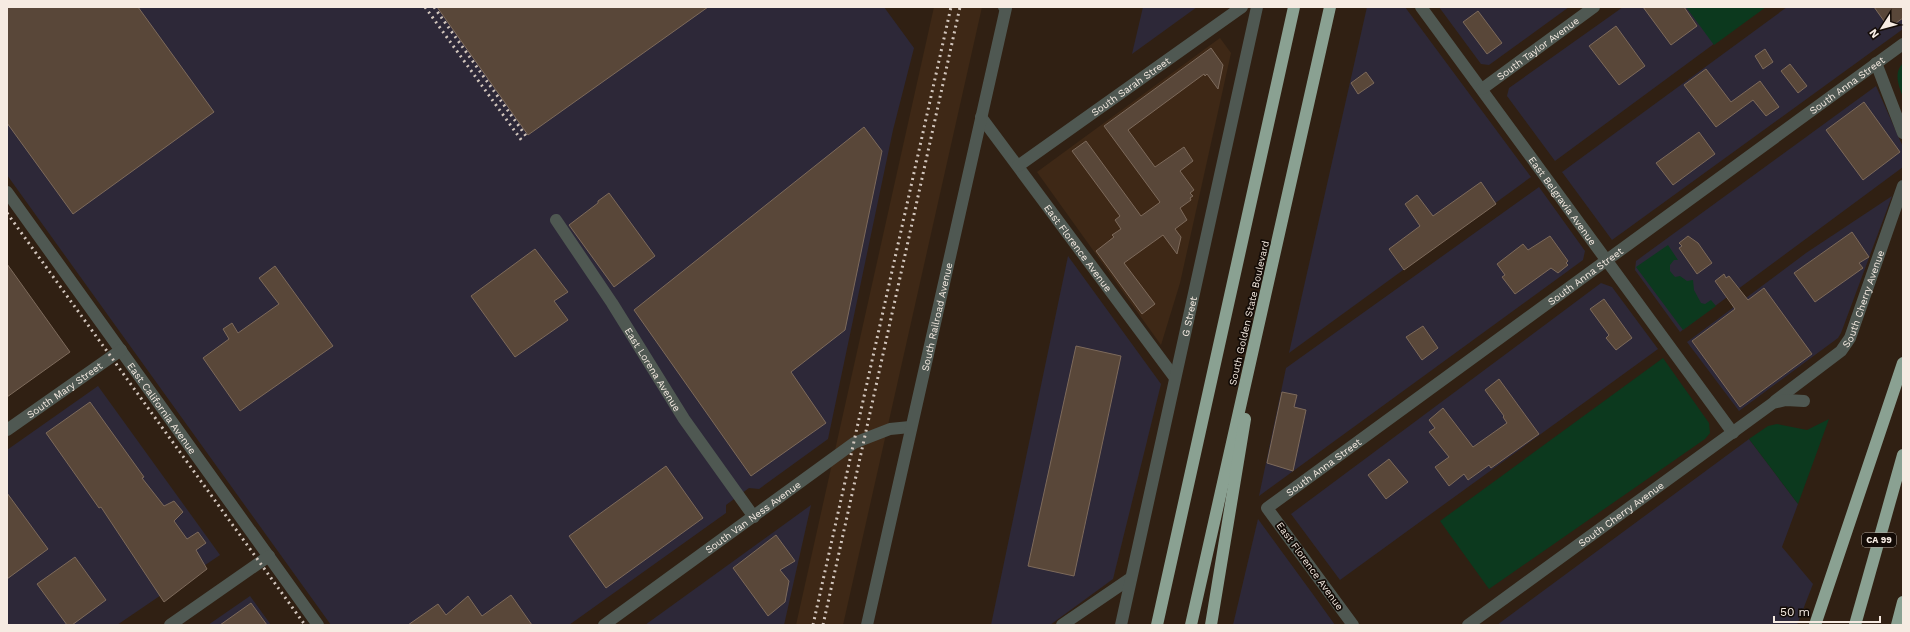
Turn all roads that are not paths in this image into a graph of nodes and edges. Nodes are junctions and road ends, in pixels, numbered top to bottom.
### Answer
1 (1005, 7) edge
2 (1242, 7) edge
3 (1257, 7) edge
4 (1294, 7) edge
5 (1330, 7) edge
6 (1421, 7) edge
7 (1594, 7) edge
8 (1903, 44) edge
9 (1876, 64) junction
10 (1482, 89) junction
11 (981, 117) junction
12 (1903, 133) edge
13 (1018, 166) junction
14 (1903, 186) edge
15 (7, 192) edge
16 (556, 220) dead end
17 (1607, 260) junction
18 (1267, 288) junction
19 (121, 350) junction
20 (1903, 363) edge
21 (1175, 378) junction
22 (1804, 401) dead end
23 (1773, 403) junction
24 (910, 428) junction
25 (7, 430) edge
26 (1733, 433) junction
27 (1903, 455) edge
28 (1267, 508) joint
29 (754, 517) junction
30 (269, 556) junction
31 (1131, 578) junction
32 (1903, 602) edge
33 (170, 625) edge
34 (318, 625) edge
35 (604, 625) edge
36 (867, 625) edge
37 (1062, 625) edge
38 (1120, 625) edge
39 (1157, 625) edge
40 (1191, 625) edge
41 (1211, 625) edge
42 (1353, 625) edge
43 (1468, 625) edge
44 (1815, 625) edge
45 (1855, 625) edge
46 (1897, 625) edge

1 - 11 street, South Railroad Avenue
2 - 13 street, South Sarah Street
3 - 21 street, G Street
4 - 39 highway
5 - 18 highway, South Golden State Boulevard
6 - 10 street, East Belgravia Avenue
7 - 10 street, South Taylor Avenue
8 - 9 street, South Anna Street
9 - 12 street
9 - 17 street, South Anna Street
10 - 17 street, East Belgravia Avenue
11 - 13 street, East Florence Avenue
11 - 24 street, South Railroad Avenue
13 - 21 street, East Florence Avenue
14 - 23 street, South Cherry Avenue
15 - 19 street, East California Avenue
16 - 29 street, East Lorena Avenue
17 - 26 street, East Belgravia Avenue
17 - 28 street, South Anna Street
18 - 40 highway, South Golden State Boulevard
18 - 41 highway
19 - 25 street, South Mary Street
19 - 30 street, East California Avenue
20 - 44 highway
21 - 31 street, G Street
22 - 23 street, South Cherry Avenue
23 - 26 street, South Cherry Avenue
24 - 29 street, South Van Ness Avenue
24 - 36 street, South Railroad Avenue
26 - 43 street, South Cherry Avenue
27 - 45 highway, CA 99
28 - 42 street, East Florence Avenue
29 - 35 street, South Van Ness Avenue
30 - 33 street
30 - 34 street, East California Avenue
31 - 37 street
31 - 38 street, G Street
32 - 46 highway

